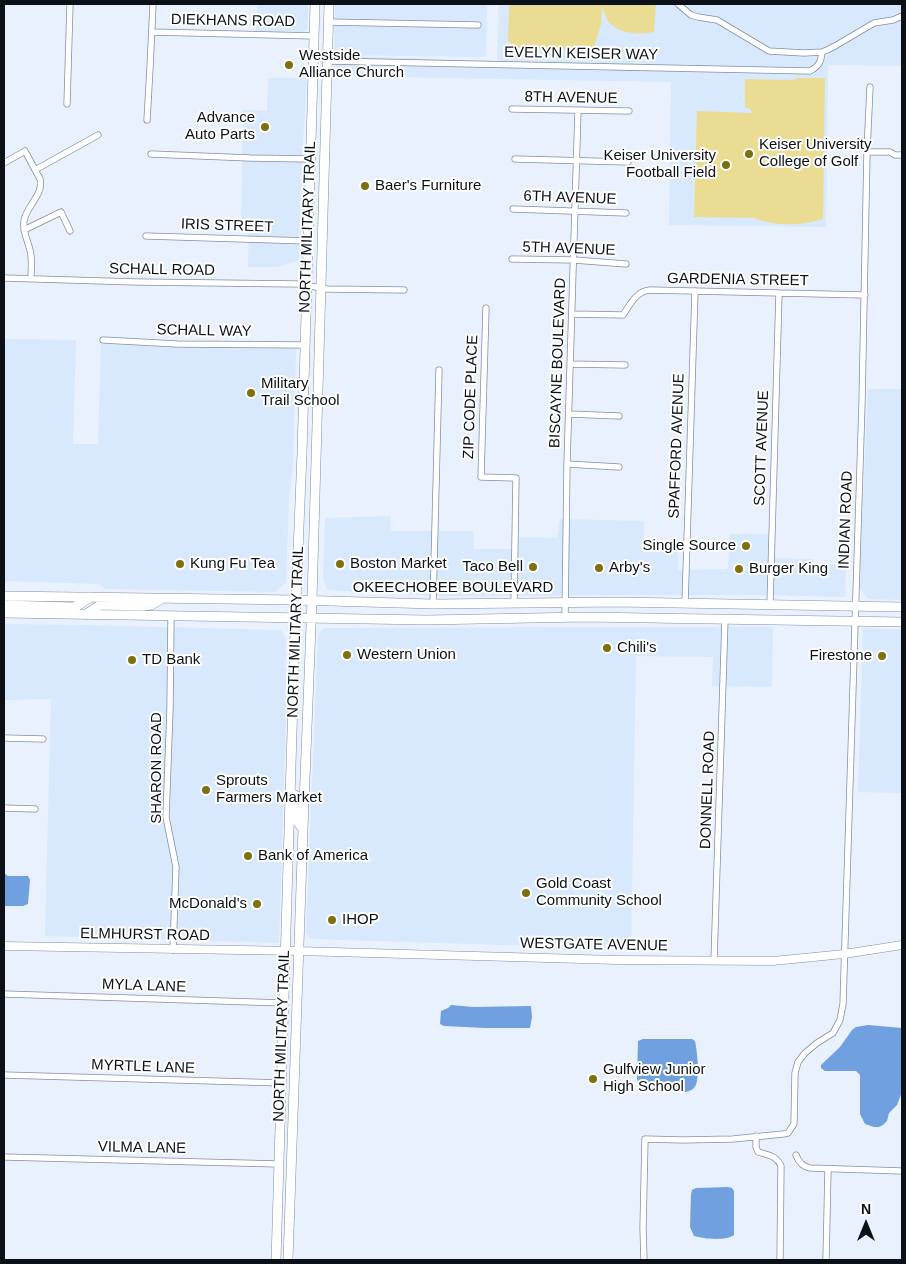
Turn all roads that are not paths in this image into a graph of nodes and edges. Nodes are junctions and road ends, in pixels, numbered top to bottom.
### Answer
1 (70, 4) edge
2 (153, 4) edge
3 (315, 4) edge
4 (329, 4) edge
5 (678, 4) edge
6 (902, 16) edge
7 (328, 22) junction
8 (478, 26) dead end
9 (152, 32) junction
10 (314, 37) junction
11 (822, 52) junction
12 (327, 57) junction
13 (870, 87) dead end
14 (67, 104) dead end
15 (512, 109) dead end
16 (578, 110) junction
17 (629, 112) dead end
18 (147, 120) dead end
19 (98, 134) dead end
20 (867, 152) junction
21 (151, 154) dead end
22 (902, 155) edge
23 (310, 159) junction
24 (515, 159) dead end
25 (577, 160) junction
26 (628, 162) dead end
27 (4, 163) edge
28 (35, 170) junction
29 (324, 175) junction
30 (513, 209) dead end
31 (575, 210) junction
32 (626, 213) dead end
33 (24, 230) junction
34 (70, 231) dead end
35 (146, 236) dead end
36 (308, 241) junction
37 (512, 259) dead end
38 (574, 260) junction
39 (626, 264) dead end
40 (4, 278) edge
41 (31, 279) junction
42 (306, 286) junction
43 (320, 288) junction
44 (404, 290) dead end
45 (695, 291) junction
46 (779, 293) junction
47 (865, 295) junction
48 (486, 308) dead end
49 (572, 314) junction
50 (102, 340) dead end
51 (304, 345) junction
52 (570, 364) junction
53 (624, 365) dead end
54 (304, 366) junction
55 (439, 370) dead end
56 (318, 381) junction
57 (569, 414) junction
58 (619, 416) dead end
59 (567, 464) junction
60 (619, 466) dead end
61 (4, 596) edge
62 (90, 597) junction
63 (163, 598) junction
64 (296, 600) junction
65 (312, 600) junction
66 (565, 602) junction
67 (514, 603) junction
68 (685, 603) junction
69 (433, 604) junction
70 (770, 604) junction
71 (4, 605) edge
72 (855, 606) junction
73 (902, 607) edge
74 (4, 613) edge
75 (86, 615) junction
76 (171, 616) junction
77 (565, 617) junction
78 (295, 618) junction
79 (311, 619) junction
80 (725, 619) junction
81 (855, 621) junction
82 (902, 622) edge
83 (4, 738) edge
84 (43, 739) dead end
85 (291, 753) junction
86 (4, 808) edge
87 (35, 808) dead end
88 (302, 829) junction
89 (902, 945) edge
90 (4, 946) edge
91 (173, 950) junction
92 (285, 951) junction
93 (298, 952) junction
94 (844, 954) junction
95 (714, 961) junction
96 (4, 994) edge
97 (283, 1003) junction
98 (4, 1076) edge
99 (282, 1083) junction
100 (756, 1136) junction
101 (279, 1146) junction
102 (796, 1156) dead end
103 (4, 1157) edge
104 (279, 1164) junction
105 (291, 1165) junction
106 (828, 1169) junction
107 (902, 1171) edge
108 (291, 1178) junction
109 (276, 1260) edge
110 (288, 1260) edge
111 (644, 1260) edge
112 (780, 1260) edge
113 (826, 1260) edge

1 - 14 street
2 - 9 street
3 - 10 main road, NORTH MILITARY TRAIL
4 - 7 main road, NORTH MILITARY TRAIL
5 - 11 street
6 - 11 street
7 - 8 street
7 - 12 main road, NORTH MILITARY TRAIL
9 - 10 street, DIEKHANS ROAD
9 - 18 street
10 - 12 main road
10 - 23 main road, NORTH MILITARY TRAIL
11 - 12 street, EVELYN KEISER WAY
12 - 29 main road, NORTH MILITARY TRAIL
13 - 20 street, INDIAN ROAD
15 - 16 street, 8TH AVENUE
16 - 17 street, 8TH AVENUE
16 - 25 street, BISCAYNE BOULEVARD
19 - 28 street
20 - 22 street
20 - 47 street, INDIAN ROAD
21 - 23 street
23 - 29 main road
23 - 36 main road, NORTH MILITARY TRAIL
24 - 25 street
25 - 26 street
25 - 31 street, BISCAYNE BOULEVARD
27 - 28 street
28 - 33 street
29 - 43 main road, NORTH MILITARY TRAIL
30 - 31 street, 6TH AVENUE
31 - 32 street, 6TH AVENUE
31 - 38 street, BISCAYNE BOULEVARD
33 - 34 street
33 - 41 street
35 - 36 street, IRIS STREET
36 - 42 main road, NORTH MILITARY TRAIL
37 - 38 street, 5TH AVENUE
38 - 39 street, 5TH AVENUE
38 - 49 street, BISCAYNE BOULEVARD
40 - 41 street, SCHALL ROAD
41 - 42 street, SCHALL ROAD
42 - 43 street, SCHALL ROAD
42 - 51 main road, NORTH MILITARY TRAIL
43 - 44 street, SCHALL ROAD
43 - 56 main road, NORTH MILITARY TRAIL
45 - 46 street, GARDENIA STREET
45 - 49 street, GARDENIA STREET
45 - 68 street, SPAFFORD AVENUE
46 - 47 street, GARDENIA STREET
46 - 70 street, SCOTT AVENUE
47 - 72 street, INDIAN ROAD
48 - 67 street, ZIP CODE PLACE
49 - 52 street, BISCAYNE BOULEVARD
50 - 51 street, SCHALL WAY
51 - 54 main road, NORTH MILITARY TRAIL
52 - 53 street
52 - 57 street, BISCAYNE BOULEVARD
54 - 56 main road
54 - 64 main road, NORTH MILITARY TRAIL
55 - 69 street
56 - 65 main road, NORTH MILITARY TRAIL
57 - 58 street
57 - 59 street, BISCAYNE BOULEVARD
59 - 60 street
59 - 66 street, BISCAYNE BOULEVARD
61 - 62 main road, OKEECHOBEE BOULEVARD
62 - 63 main road, OKEECHOBEE BOULEVARD
62 - 71 main road
63 - 64 main road, OKEECHOBEE BOULEVARD
63 - 75 main road
64 - 65 main road, OKEECHOBEE BOULEVARD
64 - 78 main road, NORTH MILITARY TRAIL
65 - 69 main road, OKEECHOBEE BOULEVARD
65 - 79 main road, NORTH MILITARY TRAIL
66 - 67 main road, OKEECHOBEE BOULEVARD
66 - 68 main road, OKEECHOBEE BOULEVARD
66 - 77 street, BISCAYNE BOULEVARD
67 - 69 main road, OKEECHOBEE BOULEVARD
68 - 70 main road, OKEECHOBEE BOULEVARD
70 - 72 main road, OKEECHOBEE BOULEVARD
72 - 73 main road, OKEECHOBEE BOULEVARD
72 - 81 street, INDIAN ROAD
74 - 75 main road, OKEECHOBEE BOULEVARD
75 - 76 main road, OKEECHOBEE BOULEVARD
76 - 78 main road, OKEECHOBEE BOULEVARD
76 - 91 street, SHARON ROAD
77 - 79 main road, OKEECHOBEE BOULEVARD
77 - 80 main road, OKEECHOBEE BOULEVARD
78 - 79 main road, OKEECHOBEE BOULEVARD
78 - 85 main road, NORTH MILITARY TRAIL
79 - 88 main road, NORTH MILITARY TRAIL
80 - 81 main road, OKEECHOBEE BOULEVARD
80 - 95 street, DONNELL ROAD
81 - 82 main road, OKEECHOBEE BOULEVARD
81 - 94 street, INDIAN ROAD
83 - 84 street
85 - 88 main road
85 - 92 main road, NORTH MILITARY TRAIL
86 - 87 street
88 - 93 main road, NORTH MILITARY TRAIL
89 - 94 street, WESTGATE AVENUE
90 - 91 street, ELMHURST ROAD
91 - 92 street, ELMHURST ROAD
92 - 93 street, WESTGATE AVENUE
92 - 97 main road, NORTH MILITARY TRAIL
93 - 95 street, WESTGATE AVENUE
93 - 105 main road, NORTH MILITARY TRAIL
94 - 95 street, WESTGATE AVENUE
94 - 100 street, INDIAN ROAD
96 - 97 street, MYLA LANE
97 - 99 main road, NORTH MILITARY TRAIL
98 - 99 street, MYRTLE LANE
99 - 101 main road, NORTH MILITARY TRAIL
100 - 111 street
100 - 112 street
101 - 104 main road, NORTH MILITARY TRAIL
101 - 105 main road
102 - 106 street
103 - 104 street, VILMA LANE
104 - 108 main road
104 - 109 main road, NORTH MILITARY TRAIL
105 - 108 main road, NORTH MILITARY TRAIL
106 - 107 street
106 - 113 street
108 - 110 main road, NORTH MILITARY TRAIL

